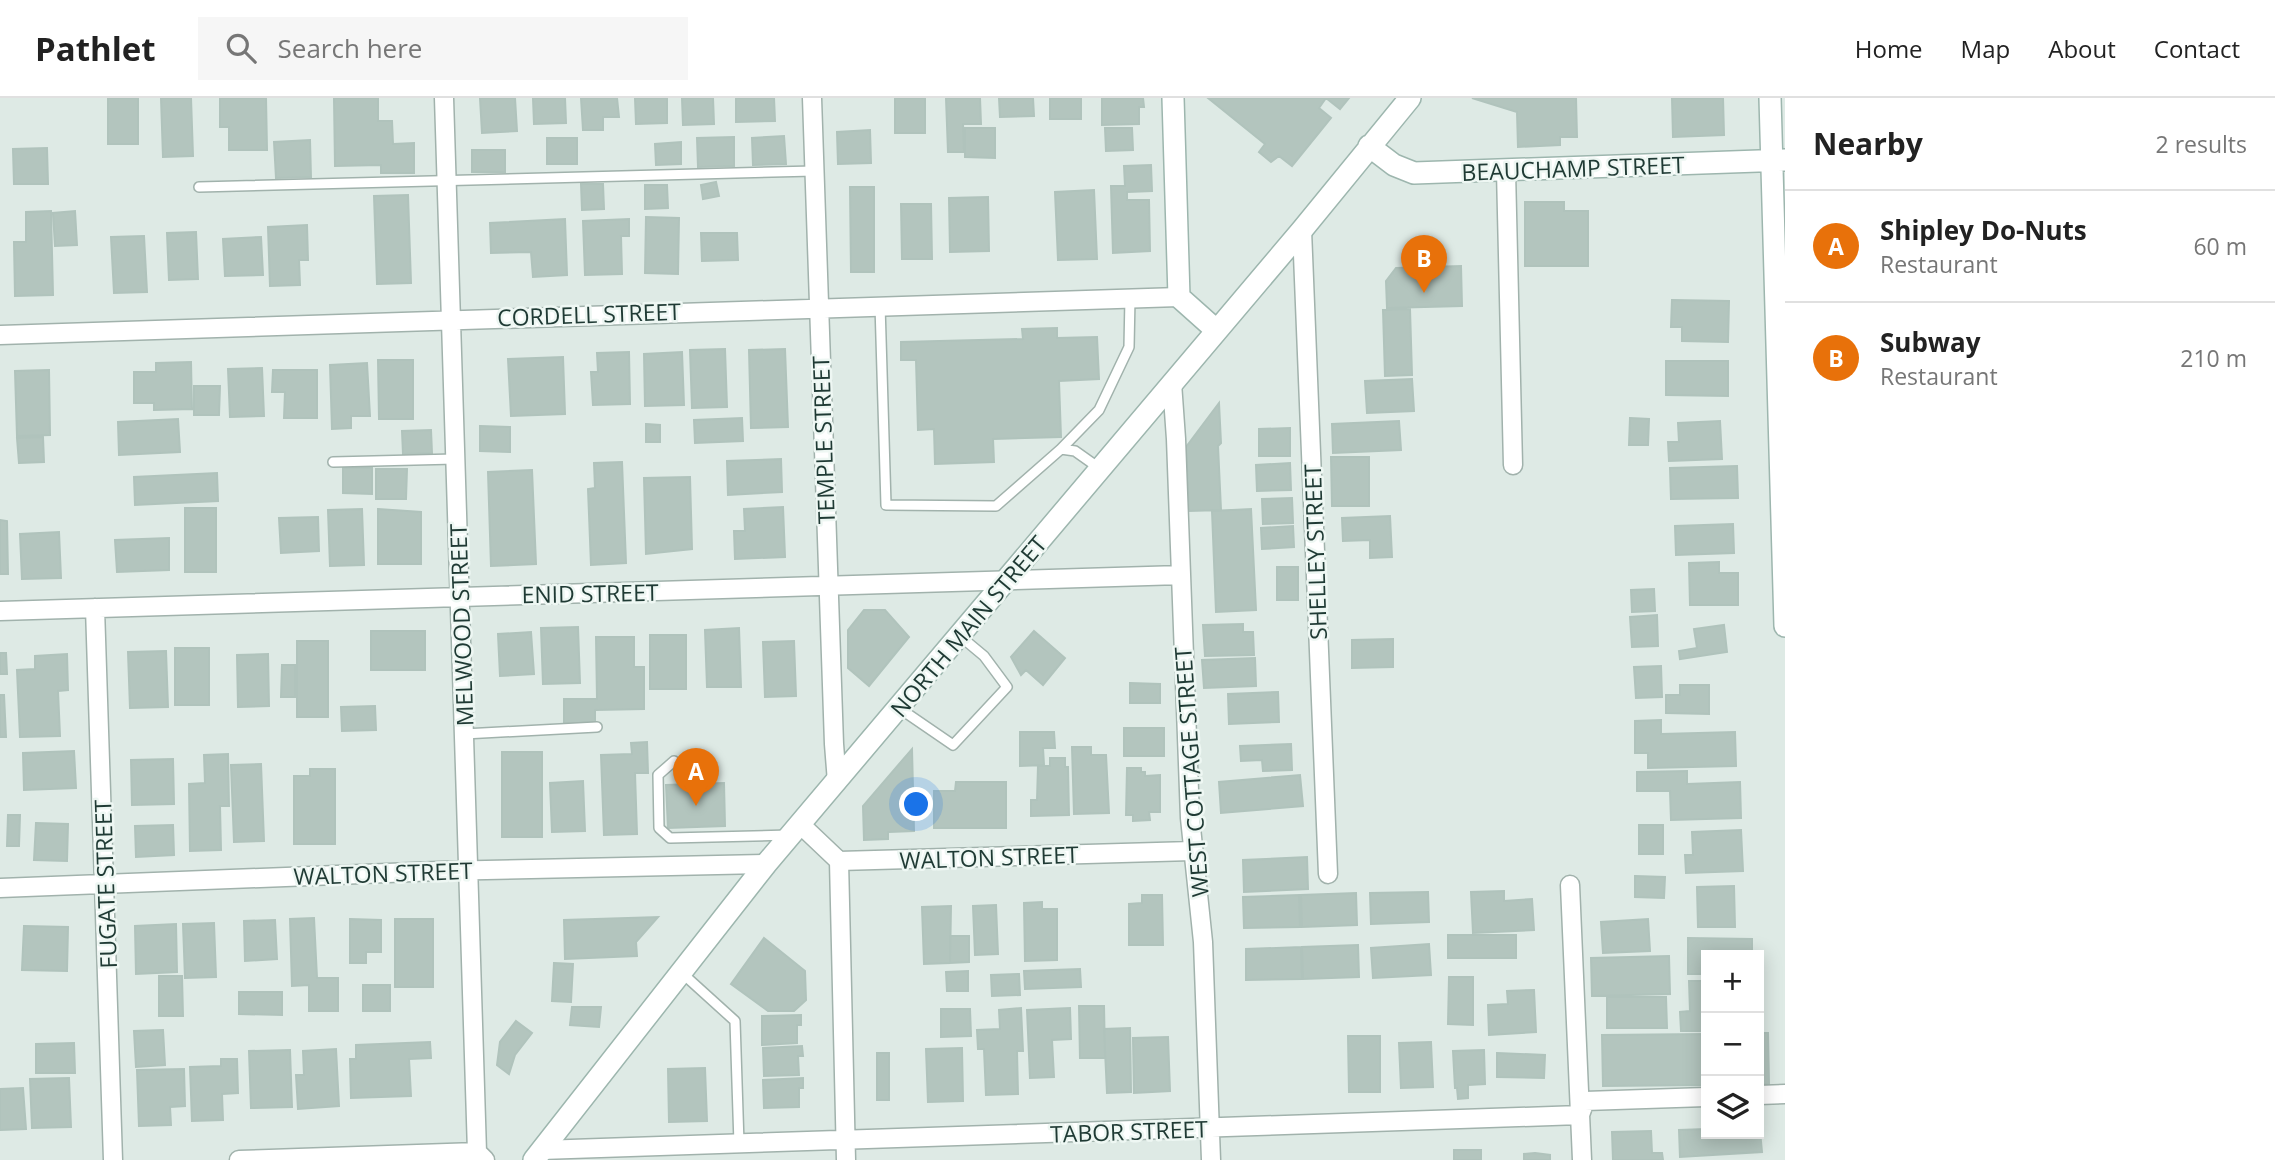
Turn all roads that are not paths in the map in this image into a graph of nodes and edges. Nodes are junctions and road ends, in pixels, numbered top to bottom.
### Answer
1 (444, 98) edge
2 (812, 98) edge
3 (1173, 98) edge
4 (1410, 98) edge
5 (1770, 98) edge
6 (1369, 146) junction
7 (1778, 160) edge
8 (814, 171) junction
9 (1506, 171) junction
10 (446, 181) junction
11 (199, 187) dead end
12 (1302, 230) junction
13 (1178, 297) junction
14 (1130, 298) junction
15 (880, 306) junction
16 (818, 307) junction
17 (451, 319) junction
18 (1216, 330) junction
19 (0, 335) edge
20 (1172, 383) junction
21 (1062, 449) junction
22 (455, 459) junction
23 (333, 462) dead end
24 (1513, 465) dead end
25 (1100, 469) junction
26 (1181, 575) junction
27 (1006, 580) junction
28 (828, 586) junction
29 (460, 596) junction
30 (95, 608) junction
31 (0, 611) edge
32 (1785, 626) edge
33 (960, 636) junction
34 (900, 708) junction
35 (597, 727) dead end
36 (464, 734) junction
37 (674, 761) dead end
38 (838, 782) junction
39 (796, 830) junction
40 (1192, 851) junction
41 (839, 861) junction
42 (766, 864) junction
43 (469, 870) junction
44 (1328, 874) dead end
45 (105, 884) junction
46 (1570, 885) dead end
47 (0, 888) edge
48 (681, 972) junction
49 (1785, 1094) edge
50 (1764, 1095) edge
51 (1701, 1097) edge
52 (1580, 1115) junction
53 (1210, 1128) junction
54 (846, 1140) junction
55 (739, 1144) junction
56 (538, 1155) edge
57 (481, 1156) edge
58 (113, 1160) edge
59 (239, 1160) edge
60 (846, 1160) edge
61 (1211, 1160) edge
62 (1583, 1160) edge

1 - 10 street, MELWOOD STREET
2 - 8 street, TEMPLE STREET
3 - 13 main road
4 - 6 main road, NORTH MAIN STREET
5 - 7 main road
6 - 9 main road, BEAUCHAMP STREET
6 - 12 main road, NORTH MAIN STREET
7 - 9 main road, BEAUCHAMP STREET
7 - 32 main road
8 - 10 lane
8 - 16 street, TEMPLE STREET
9 - 24 street
10 - 11 lane
10 - 17 street, MELWOOD STREET
12 - 18 main road, NORTH MAIN STREET
12 - 44 street, SHELLEY STREET
13 - 14 street, CORDELL STREET
13 - 18 main road
14 - 15 street, CORDELL STREET
14 - 21 lane
15 - 16 street, CORDELL STREET
15 - 21 lane
16 - 17 street, CORDELL STREET
16 - 28 street, TEMPLE STREET
17 - 19 street, CORDELL STREET
17 - 22 street, MELWOOD STREET
18 - 20 main road, NORTH MAIN STREET
20 - 25 main road, NORTH MAIN STREET
20 - 26 street, WEST COTTAGE STREET
21 - 25 lane
22 - 23 lane
22 - 29 street, MELWOOD STREET
25 - 27 main road, NORTH MAIN STREET
26 - 27 street, ENID STREET
26 - 40 street, WEST COTTAGE STREET
27 - 28 street, ENID STREET
27 - 33 main road, NORTH MAIN STREET
28 - 29 street, ENID STREET
28 - 38 street, TEMPLE STREET
29 - 30 street, ENID STREET
29 - 36 street, MELWOOD STREET
30 - 31 street, ENID STREET
30 - 45 street, FUGATE STREET
33 - 34 main road, NORTH MAIN STREET
33 - 34 lane
34 - 38 main road, NORTH MAIN STREET
35 - 36 lane
36 - 43 street, MELWOOD STREET
37 - 39 lane
38 - 39 main road, NORTH MAIN STREET
39 - 41 street
39 - 42 main road, NORTH MAIN STREET
40 - 41 street, WALTON STREET
40 - 53 street, WEST COTTAGE STREET
41 - 54 street
42 - 43 street, WALTON STREET
42 - 48 main road, NORTH MAIN STREET
43 - 45 street, WALTON STREET
43 - 57 street, MELWOOD STREET
45 - 47 street, WALTON STREET
45 - 58 street, FUGATE STREET
46 - 52 street
48 - 55 lane
48 - 56 main road, NORTH MAIN STREET
49 - 50 street
51 - 52 street, TABOR STREET
52 - 53 street, TABOR STREET
52 - 62 street
53 - 54 street, TABOR STREET
53 - 61 street, WEST COTTAGE STREET
54 - 55 street, TABOR STREET
54 - 60 street
55 - 56 street, TABOR STREET
57 - 59 street

